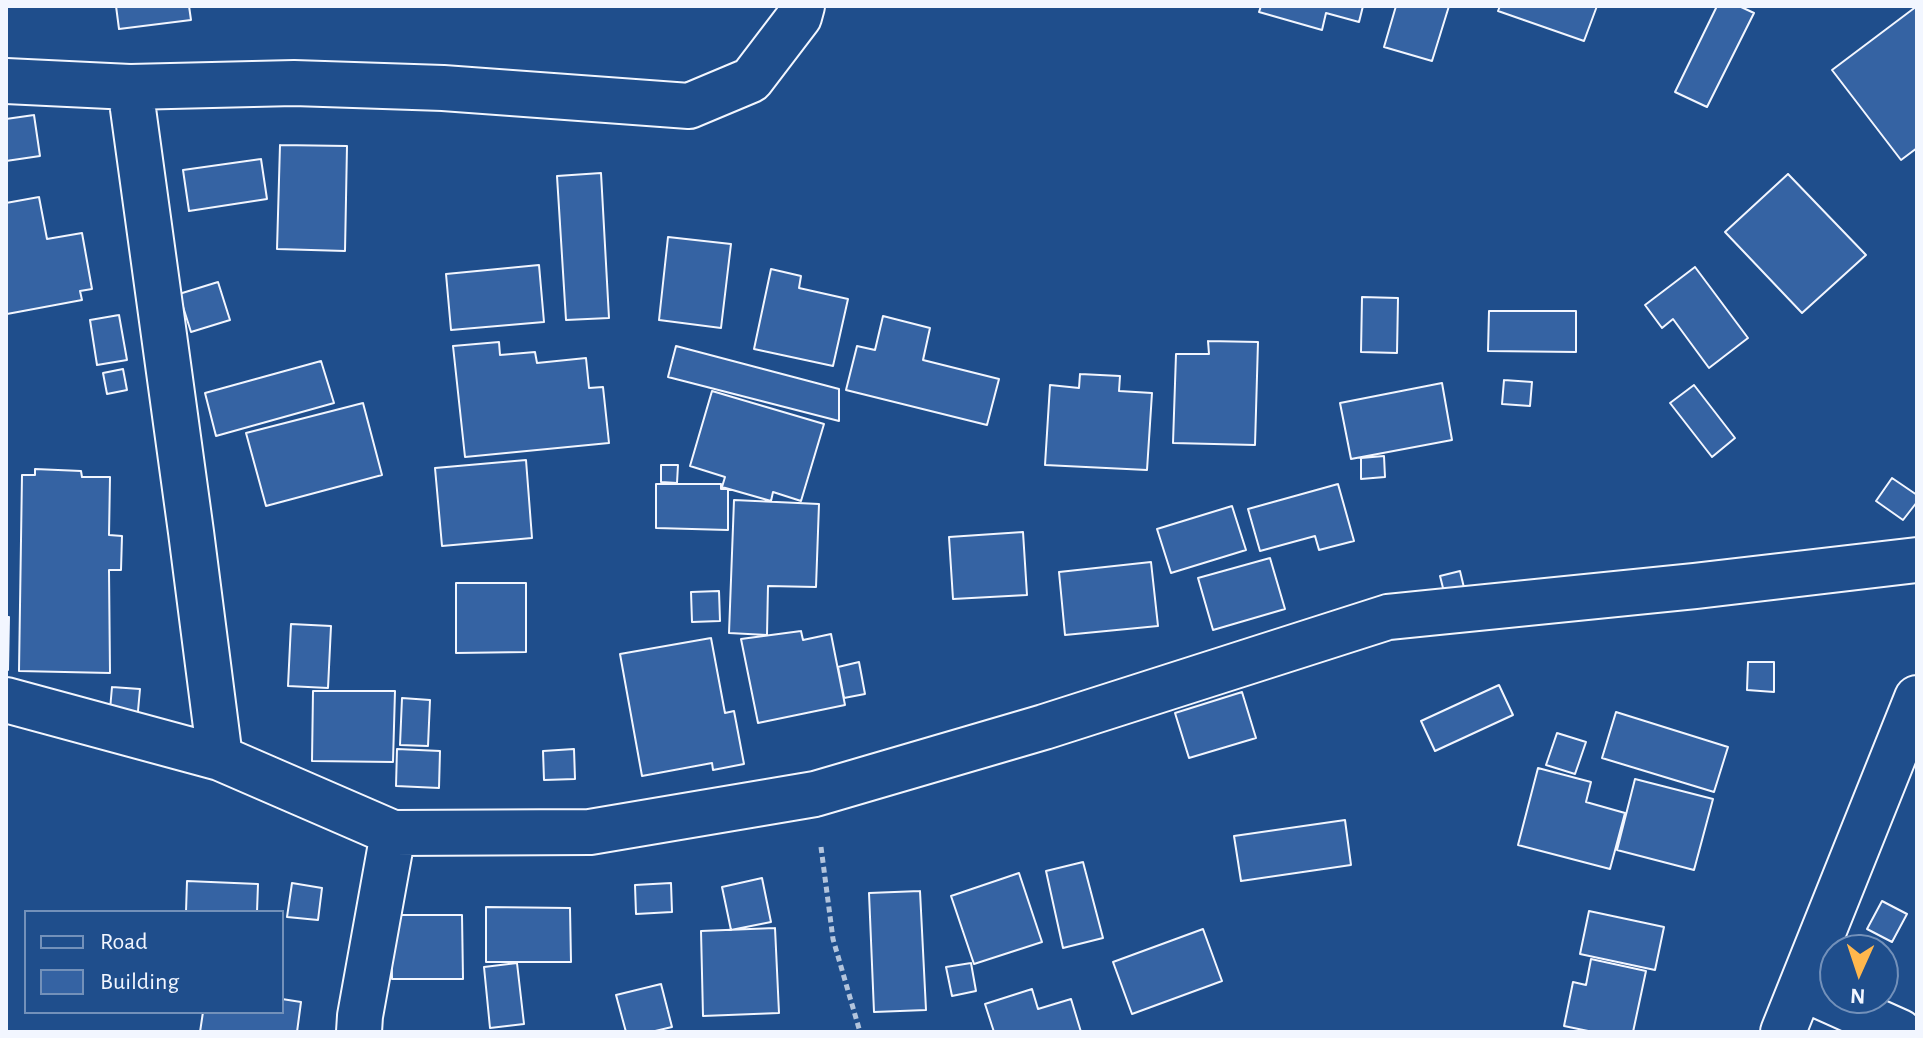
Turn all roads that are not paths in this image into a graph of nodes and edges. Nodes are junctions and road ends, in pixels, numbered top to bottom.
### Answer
1 (802, 6) edge
2 (6, 81) edge
3 (130, 87) junction
4 (1917, 560) edge
5 (1917, 698) edge
6 (6, 700) edge
7 (220, 758) junction
8 (393, 833) junction
9 (1802, 988) junction
10 (359, 1032) edge
11 (1783, 1032) edge
12 (1900, 1032) edge

1 - 3 street
2 - 3 street
3 - 7 street
4 - 8 street
5 - 9 street
6 - 7 street
7 - 8 street
8 - 10 street
9 - 11 street
9 - 12 street

